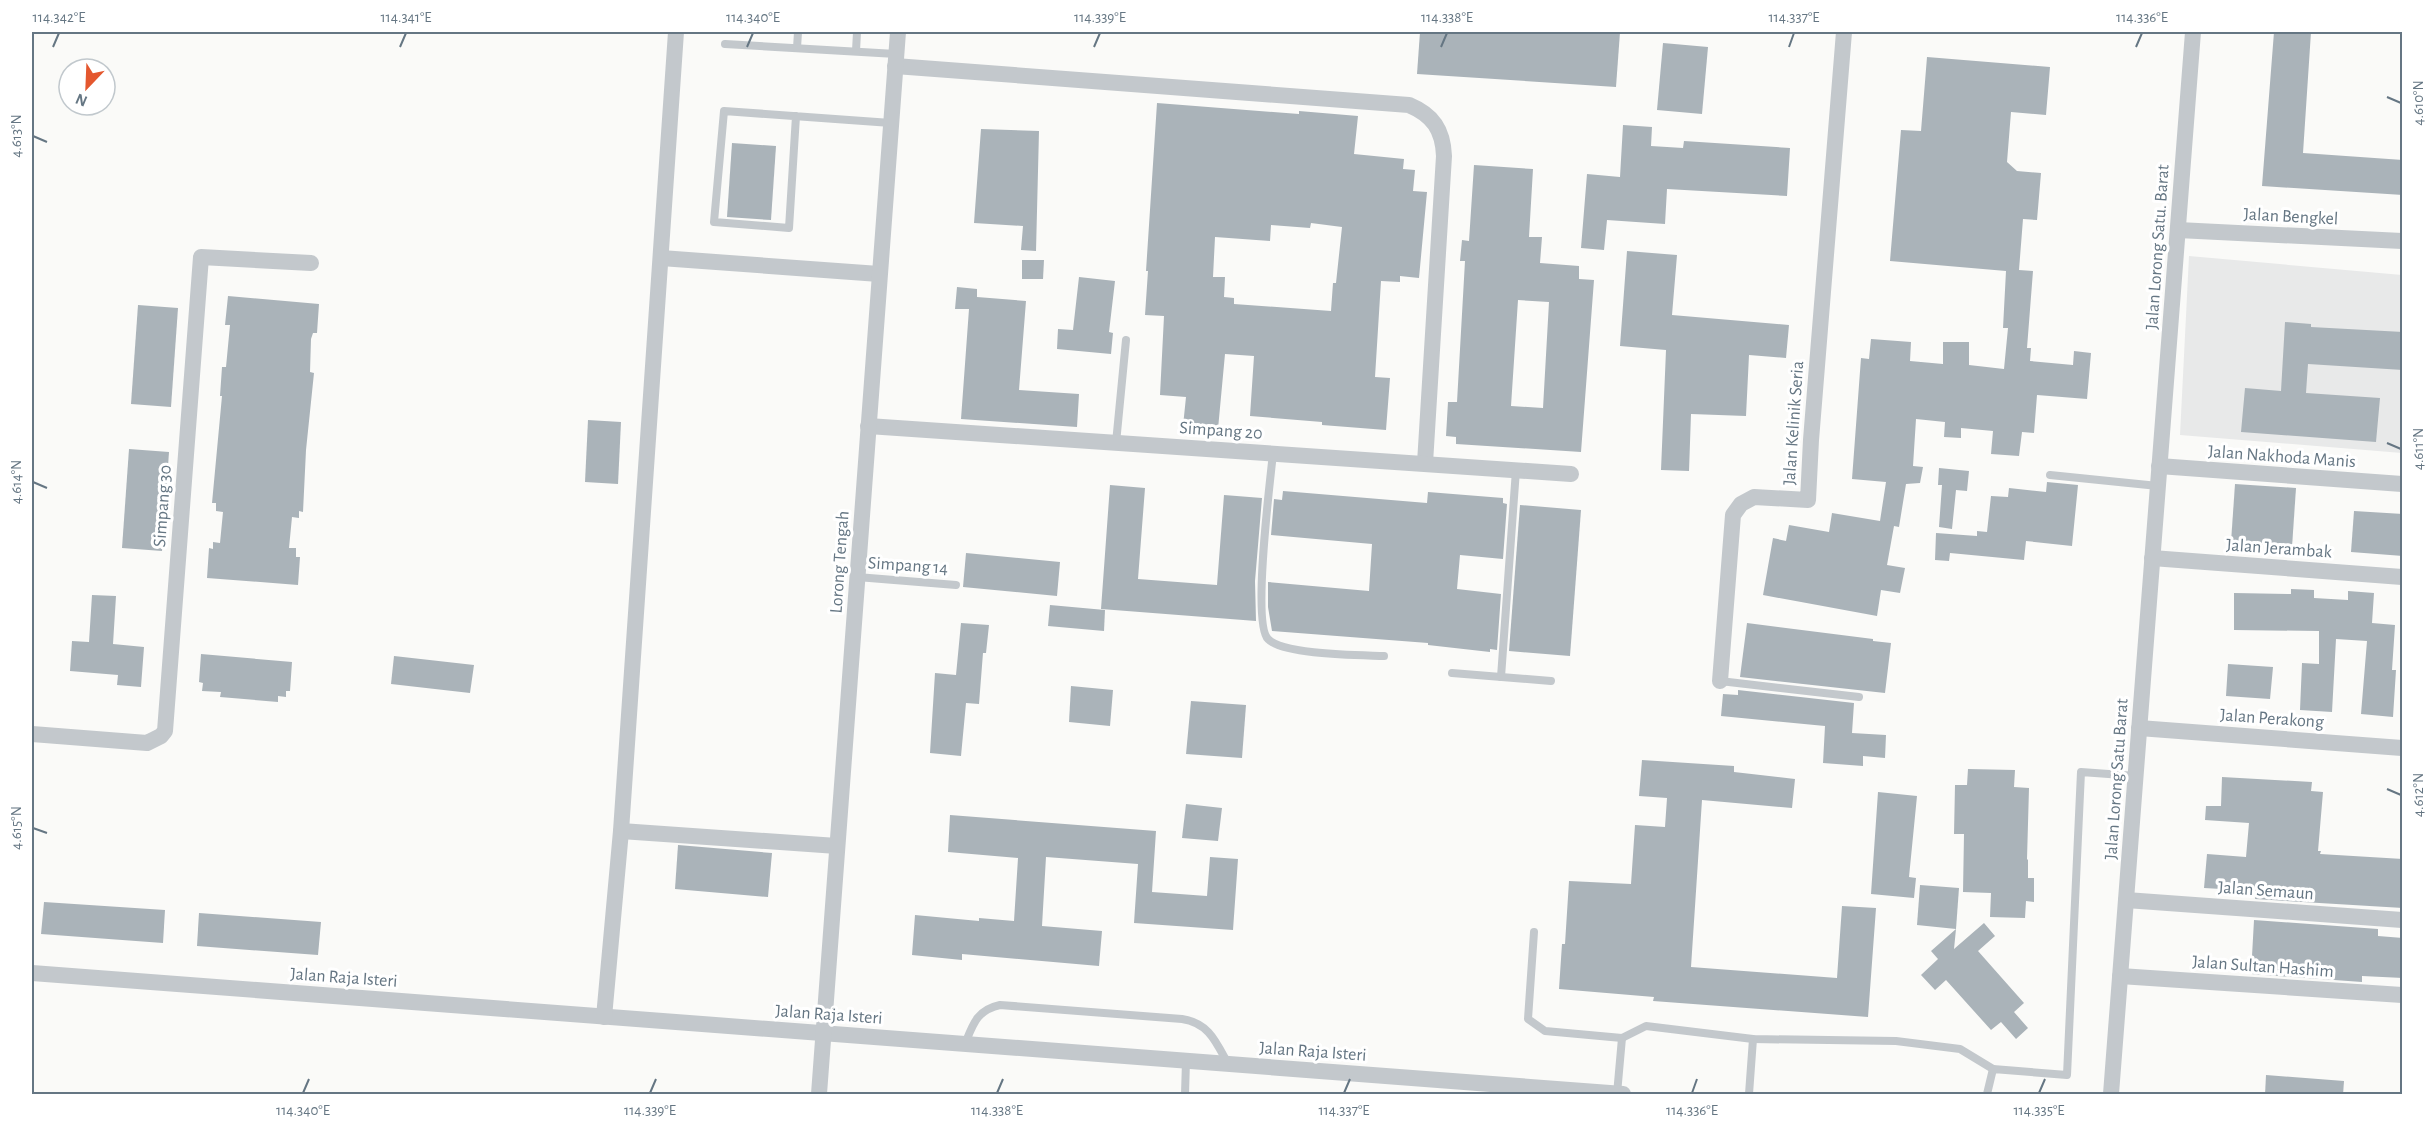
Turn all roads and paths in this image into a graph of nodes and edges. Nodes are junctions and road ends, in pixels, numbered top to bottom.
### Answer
1 (676, 32) edge
2 (798, 32) edge
3 (857, 32) edge
4 (898, 32) edge
5 (1844, 32) edge
6 (2193, 32) edge
7 (725, 44) dead end
8 (797, 48) junction
9 (856, 51) junction
10 (895, 60) junction
11 (796, 116) junction
12 (891, 123) junction
13 (2178, 230) junction
14 (2403, 241) edge
15 (662, 258) junction
16 (311, 263) dead end
17 (879, 274) junction
18 (1126, 340) dead end
19 (868, 426) junction
20 (1116, 442) junction
21 (1273, 453) junction
22 (1425, 464) junction
23 (2159, 466) junction
24 (1516, 470) junction
25 (1571, 474) dead end
26 (2050, 475) dead end
27 (2403, 484) edge
28 (2158, 486) junction
29 (2152, 558) junction
30 (2403, 577) edge
31 (857, 578) junction
32 (956, 585) dead end
33 (1384, 656) dead end
34 (1452, 673) dead end
35 (1501, 677) junction
36 (1551, 681) dead end
37 (1720, 681) joint
38 (1859, 697) dead end
39 (2139, 728) junction
40 (32, 734) edge
41 (2403, 748) edge
42 (2136, 776) junction
43 (621, 831) junction
44 (837, 846) junction
45 (2126, 900) junction
46 (2403, 920) edge
47 (1534, 932) dead end
48 (32, 973) edge
49 (2120, 976) junction
50 (2403, 995) edge
51 (604, 1017) junction
52 (823, 1034) junction
53 (1622, 1038) junction
54 (1753, 1039) junction
55 (964, 1044) junction
56 (1186, 1061) junction
57 (1228, 1065) junction
58 (1993, 1069) junction
59 (1617, 1094) edge
60 (819, 1095) edge
61 (1185, 1095) edge
62 (1623, 1095) edge
63 (1749, 1095) edge
64 (1986, 1095) edge
65 (2111, 1095) edge

1 - 15 street
2 - 8 lane
3 - 9 lane
4 - 10 street, Lorong Tengah
5 - 37 street, Jalan Kelinik Seria
6 - 13 street, Jalan Lorong Satu. Barat
7 - 8 lane
8 - 9 lane
9 - 10 lane
10 - 12 street, Lorong Tengah
10 - 22 street
11 - 11 lane
11 - 12 lane
12 - 17 street, Lorong Tengah
13 - 14 street, Jalan Bengkel
13 - 23 street, Jalan Lorong Satu. Barat
15 - 17 street
15 - 43 street
16 - 40 street, Simpang 30
17 - 19 street, Lorong Tengah
18 - 20 lane
19 - 20 street, Simpang 20
19 - 31 street, Lorong Tengah
20 - 21 street, Simpang 20
21 - 22 street, Simpang 20
21 - 33 lane
22 - 24 street, Simpang 20
23 - 27 street, Jalan Nakhoda Manis
23 - 28 street, Jalan Lorong Satu Barat
24 - 25 street, Simpang 20
24 - 35 lane
26 - 28 lane
28 - 29 street, Jalan Lorong Satu Barat
29 - 30 street, Jalan Jerambak
29 - 39 street, Jalan Lorong Satu Barat
31 - 32 lane, Simpang 14
31 - 44 street, Lorong Tengah
34 - 35 lane
35 - 36 lane
37 - 38 lane, Jalan Kelinik Seria
39 - 41 street, Jalan Perakong
39 - 42 street, Jalan Lorong Satu Barat
42 - 45 street, Jalan Lorong Satu Barat
42 - 58 lane
43 - 44 street
43 - 51 street
44 - 52 street, Lorong Tengah
45 - 46 street, Jalan Semaun
45 - 49 street, Jalan Lorong Satu Barat
47 - 53 lane
48 - 51 street, Jalan Raja Isteri
49 - 50 street, Jalan Sultan Hashim
49 - 65 street, Jalan Lorong Satu Barat
51 - 52 street, Jalan Raja Isteri
52 - 55 street, Jalan Raja Isteri
52 - 60 street, Lorong Tengah
53 - 54 lane
53 - 59 lane
54 - 58 lane
54 - 63 lane
55 - 56 street, Jalan Raja Isteri
55 - 57 lane
56 - 57 street, Jalan Raja Isteri
56 - 61 lane
57 - 59 street, Jalan Raja Isteri
58 - 64 lane
59 - 62 street, Jalan Raja Isteri

